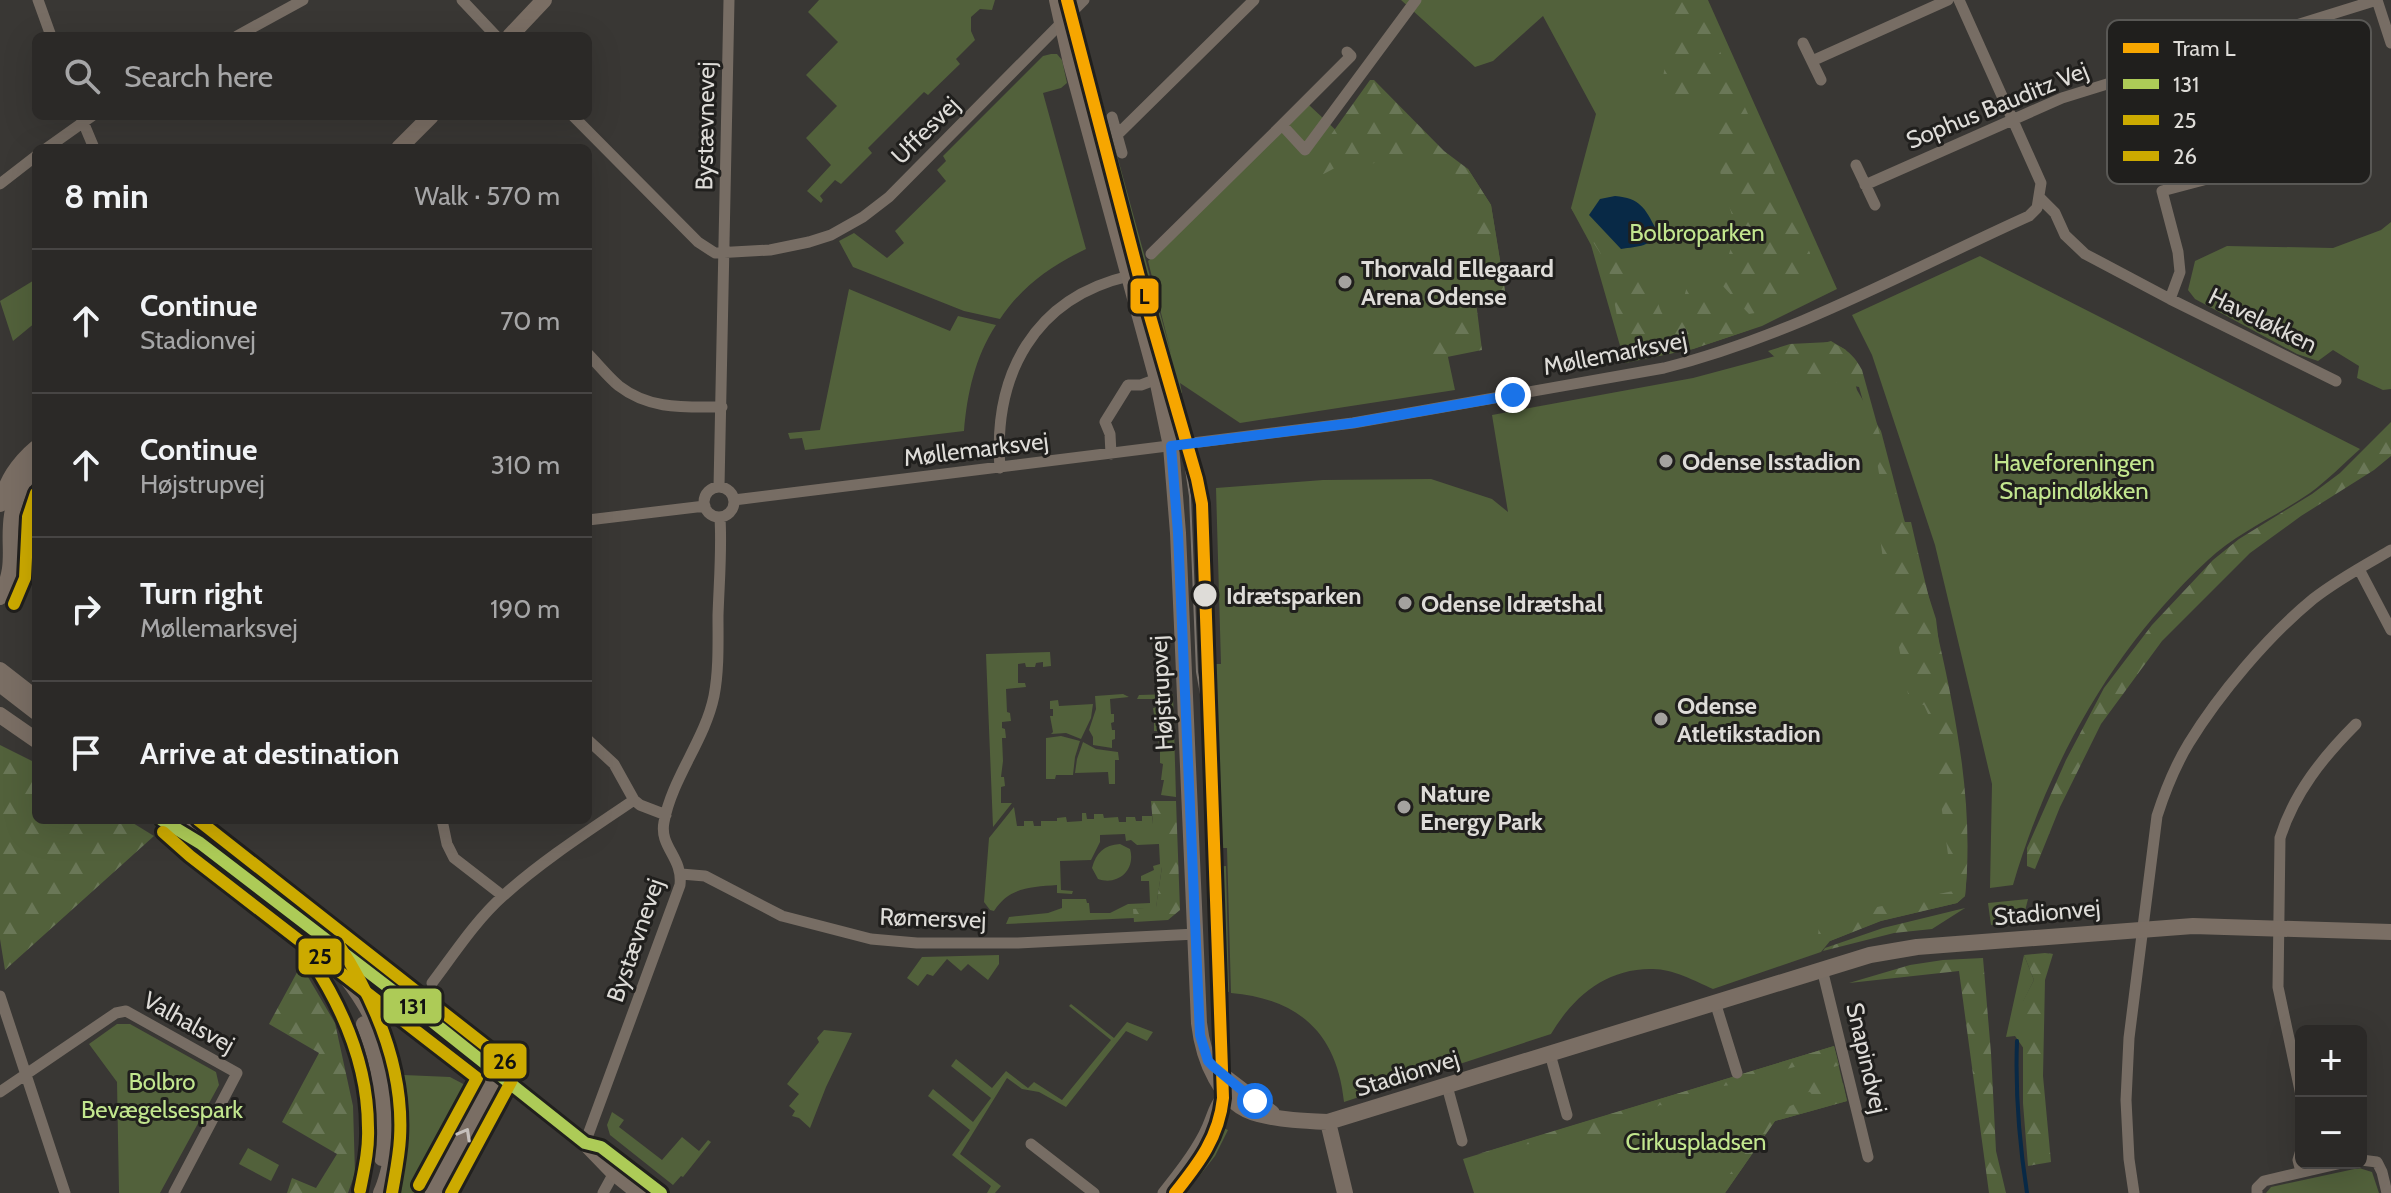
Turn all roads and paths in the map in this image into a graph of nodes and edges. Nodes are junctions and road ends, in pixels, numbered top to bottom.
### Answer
1 (38, 0) edge
2 (303, 0) edge
3 (462, 0) edge
4 (544, 0) edge
5 (729, 0) edge
6 (1057, 0) edge
7 (1084, 0) edge
8 (1254, 0) edge
9 (1416, 0) edge
10 (1948, 0) edge
11 (1959, 0) edge
12 (2377, 0) edge
13 (2313, 20) edge
14 (1061, 23) junction
15 (50, 32) edge
16 (244, 32) edge
17 (492, 32) edge
18 (514, 32) edge
19 (1803, 43) dead end
20 (2391, 43) edge
21 (1347, 52) dead end
22 (1812, 61) junction
23 (1821, 80) dead end
24 (2107, 84) edge
25 (1112, 117) dead end
26 (2012, 119) junction
27 (82, 120) edge
28 (86, 120) edge
29 (427, 120) edge
30 (577, 120) edge
31 (1282, 125) junction
32 (1117, 135) junction
33 (52, 144) edge
34 (93, 144) edge
35 (403, 144) edge
36 (1122, 153) dead end
37 (32, 159) edge
38 (1856, 165) dead end
39 (0, 184) edge
40 (2188, 184) edge
41 (1865, 185) junction
42 (2040, 198) junction
43 (1875, 205) dead end
44 (725, 253) junction
45 (1151, 254) dead end
46 (1129, 276) junction
47 (2170, 299) junction
48 (592, 358) edge
49 (1157, 379) junction
50 (2336, 381) dead end
51 (722, 407) junction
52 (1171, 446) junction
53 (32, 451) edge
54 (1111, 454) junction
55 (1000, 468) junction
56 (32, 470) edge
57 (719, 487) junction
58 (734, 500) junction
59 (3, 505) edge
60 (705, 506) junction
61 (720, 518) junction
62 (592, 520) edge
63 (6, 530) edge
64 (2391, 550) edge
65 (2359, 569) junction
66 (0, 597) edge
67 (2391, 630) edge
68 (0, 670) edge
69 (0, 684) edge
70 (32, 695) edge
71 (0, 698) edge
72 (32, 709) edge
73 (0, 715) edge
74 (32, 719) edge
75 (2356, 724) dead end
76 (32, 737) edge
77 (592, 744) edge
78 (634, 800) junction
79 (666, 815) junction
80 (169, 824) edge
81 (179, 824) edge
82 (443, 824) edge
83 (200, 843) junction
84 (681, 874) junction
85 (254, 885) junction
86 (503, 896) junction
87 (2144, 929) junction
88 (2279, 929) junction
89 (2391, 932) edge
90 (1196, 934) junction
91 (1822, 969) junction
92 (432, 983) dead end
93 (0, 996) edge
94 (1715, 1002) junction
95 (1198, 1006) joint
96 (1550, 1054) junction
97 (2295, 1067) edge
98 (27, 1073) junction
99 (1737, 1073) dead end
100 (497, 1074) junction
101 (1447, 1086) junction
102 (1229, 1088) junction
103 (0, 1092) edge
104 (1567, 1115) dead end
105 (1328, 1122) junction
106 (1462, 1141) dead end
107 (585, 1143) junction
108 (1031, 1144) dead end
109 (1868, 1157) dead end
110 (2367, 1161) edge
111 (2300, 1169) edge
112 (2312, 1169) edge
113 (2387, 1171) edge
114 (2301, 1172) junction
115 (614, 1173) junction
116 (65, 1193) edge
117 (174, 1193) edge
118 (379, 1193) edge
119 (433, 1193) edge
120 (603, 1193) edge
121 (639, 1193) edge
122 (661, 1193) edge
123 (1094, 1193) edge
124 (1163, 1193) edge
125 (1345, 1193) edge
126 (2134, 1193) edge
127 (2257, 1193) edge
128 (2387, 1193) edge

1 - 15 street
2 - 16 street
3 - 17 street
4 - 18 street
5 - 44 street, Bystævnevej
6 - 14 street, Højstrupvej
7 - 14 street, Uffesvej
8 - 32 street
9 - 31 street
10 - 22 street
11 - 26 street
12 - 13 street, Sophus Bauditz Vej
12 - 20 street
14 - 44 street, Uffesvej
14 - 46 street, Højstrupvej
19 - 22 street
21 - 31 street
22 - 23 street
24 - 26 street, Sophus Bauditz Vej
25 - 32 street
26 - 41 street, Sophus Bauditz Vej
26 - 42 street
27 - 33 street
28 - 34 street
29 - 35 street
30 - 44 street
31 - 45 street
32 - 36 street
37 - 39 street
38 - 41 street
40 - 47 street, Haveløkken
41 - 43 street
42 - 47 street, Haveløkken
42 - 52 street, Møllemarksvej
44 - 51 street, Bystævnevej
46 - 49 street, Højstrupvej
46 - 55 street
47 - 50 street, Haveløkken
48 - 51 street
49 - 52 street, Højstrupvej
49 - 54 street
51 - 57 street, Bystævnevej
52 - 54 street, Møllemarksvej
52 - 90 street, Højstrupvej
53 - 59 street
54 - 55 street, Møllemarksvej
55 - 58 street, Møllemarksvej
56 - 59 street
57 - 58 street
57 - 60 street
58 - 61 street
59 - 63 street
60 - 61 street
60 - 62 street
61 - 79 street
63 - 66 street
64 - 65 street
65 - 67 street
65 - 87 street
68 - 70 street
69 - 72 street
71 - 74 street
73 - 76 street
75 - 88 street
77 - 78 street
78 - 79 street
78 - 86 street
79 - 84 street, Bystævnevej
80 - 83 street
81 - 83 street
82 - 86 street
83 - 85 street
84 - 90 street, Rømersvej
84 - 107 street, Bystævnevej
85 - 100 street
85 - 118 street
86 - 92 street
87 - 88 street, Stadionvej
87 - 91 street, Stadionvej
87 - 126 street
88 - 89 street, Stadionvej
88 - 97 street
90 - 95 street, Højstrupvej
91 - 94 street, Stadionvej
91 - 109 street, Snapindvej
93 - 98 street
94 - 96 street, Stadionvej
94 - 99 street
95 - 102 street, Stadionvej
96 - 101 street, Stadionvej
96 - 104 street
98 - 103 street, Valhalsvej
98 - 116 street
98 - 117 street, Valhalsvej
100 - 107 street
119 -> 100 street
101 - 105 street, Stadionvej
101 - 106 street
102 - 105 street, Stadionvej
102 - 124 street
105 - 125 street
107 - 115 street
107 - 122 street
108 - 123 street
110 - 113 street
111 - 114 street
112 - 114 street
113 - 128 street
114 - 127 street
115 - 120 street
115 - 121 street

